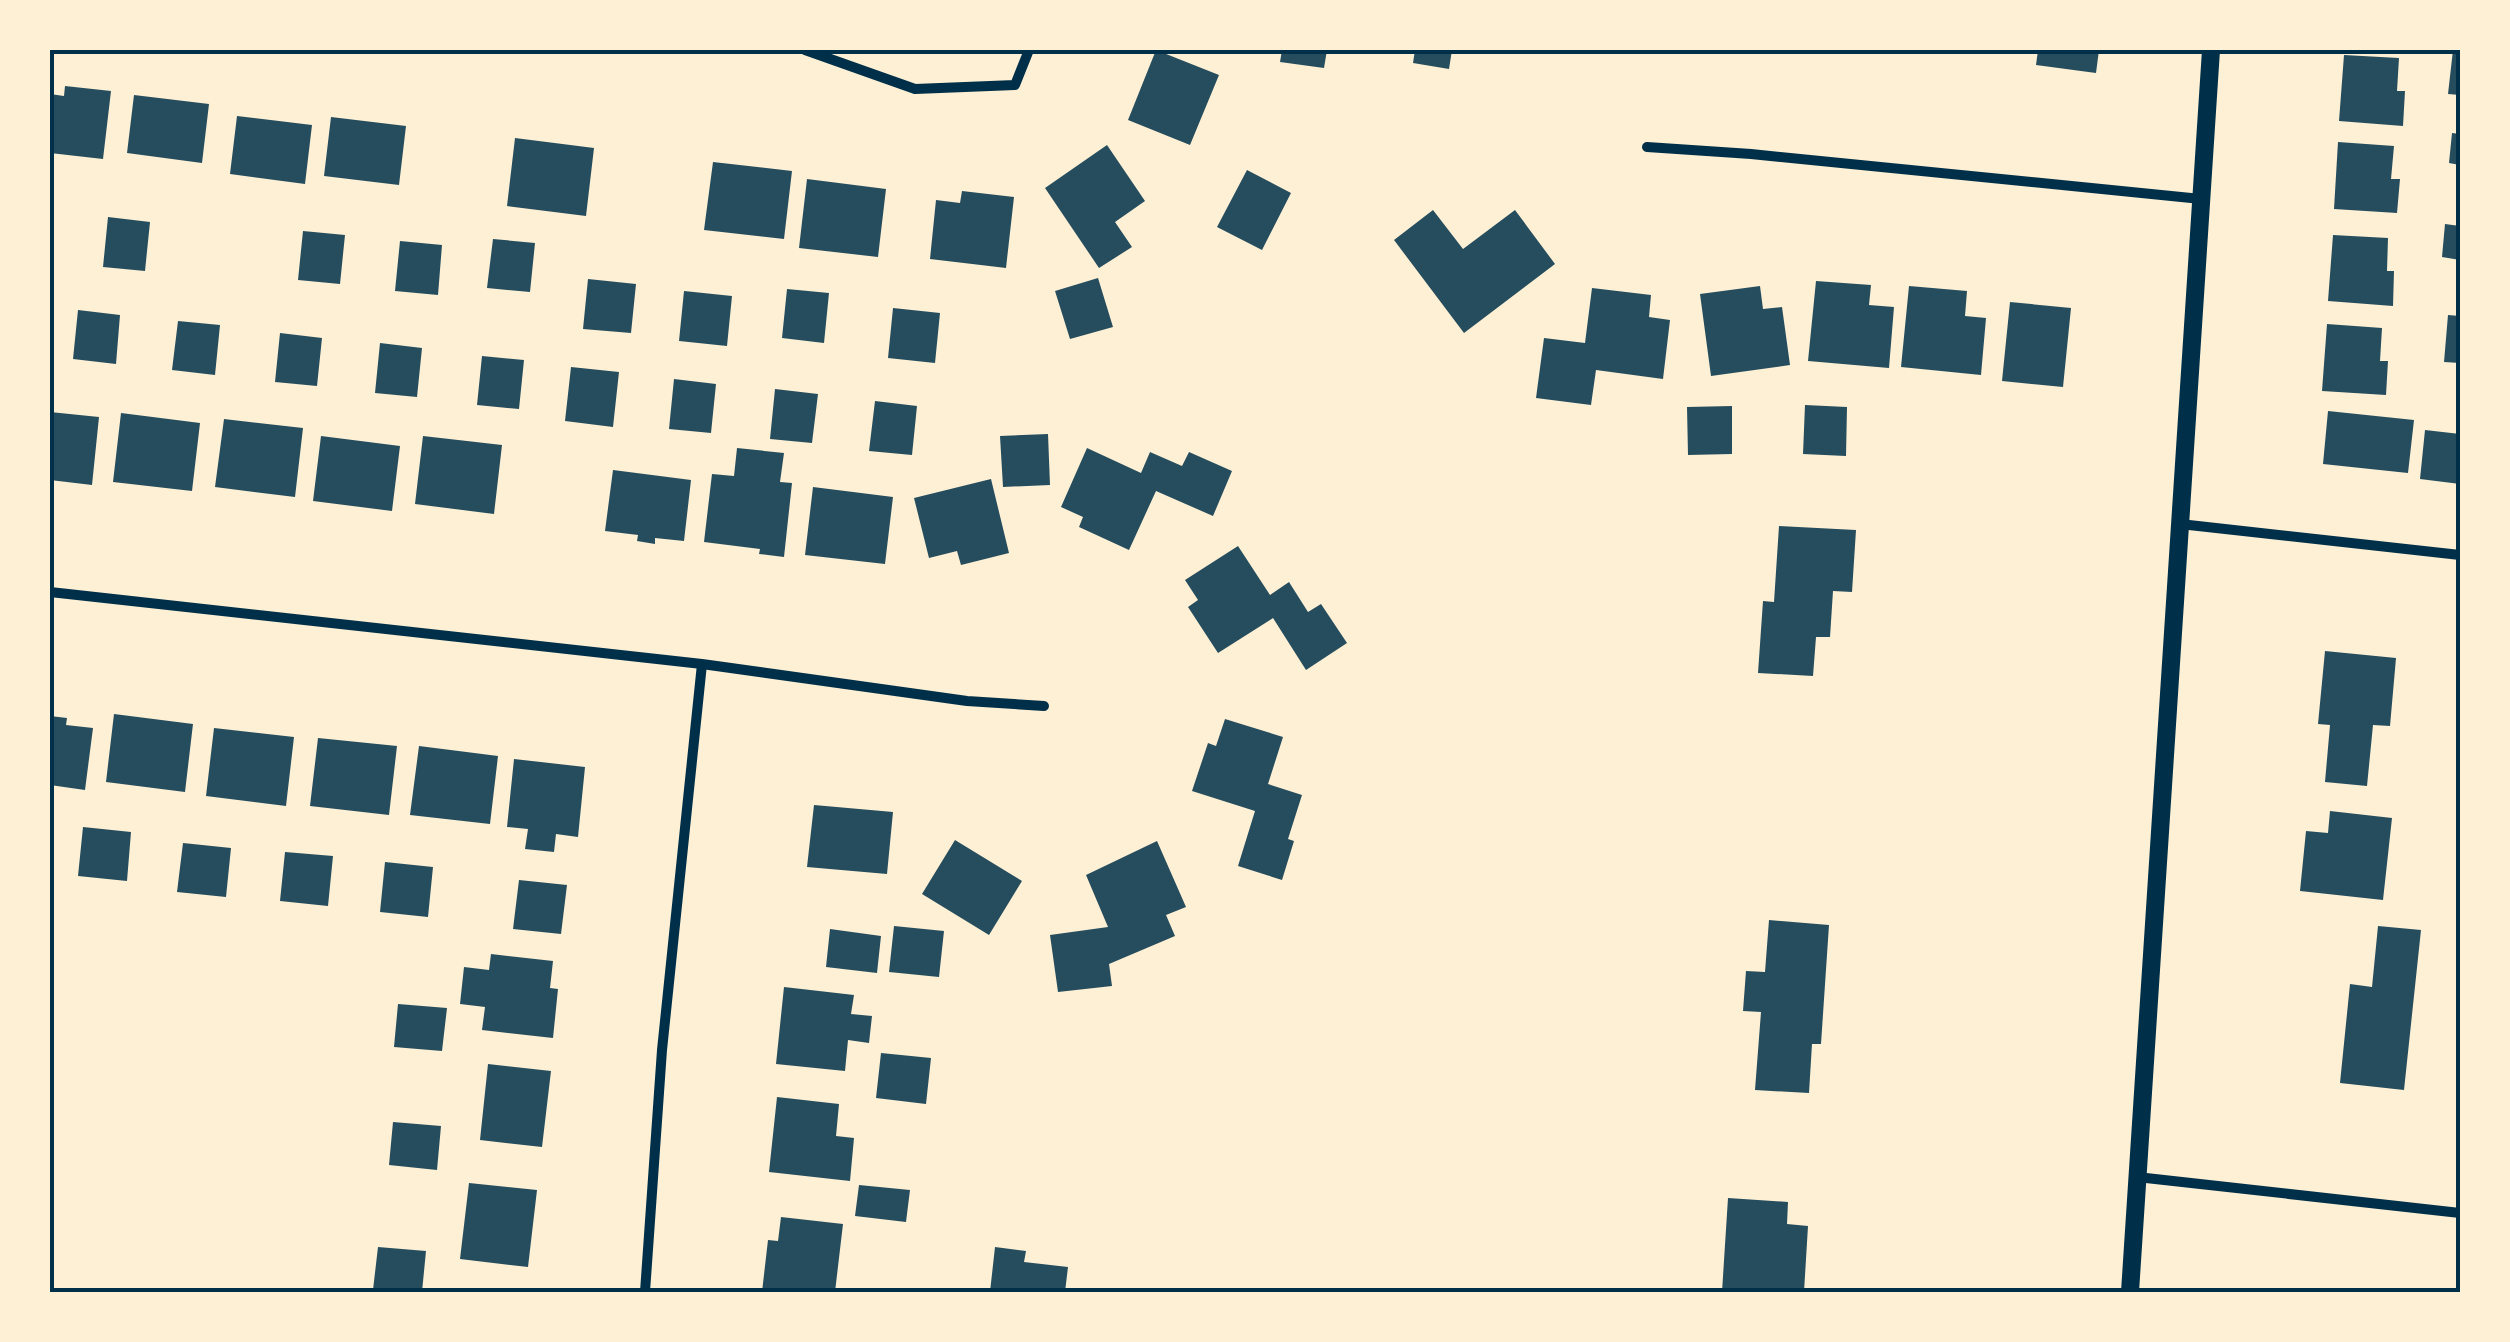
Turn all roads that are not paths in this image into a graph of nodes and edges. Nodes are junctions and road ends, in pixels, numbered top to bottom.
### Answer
1 (805, 50) edge
2 (1030, 50) edge
3 (2212, 50) edge
4 (1648, 147) dead end
5 (2202, 199) junction
6 (2180, 524) junction
7 (2460, 555) edge
8 (50, 592) edge
9 (702, 664) junction
10 (1044, 706) dead end
11 (2137, 1177) junction
12 (2460, 1214) edge
13 (645, 1292) edge
14 (2130, 1292) edge

1 - 2 street
3 - 5 street
4 - 5 street
5 - 6 street
6 - 7 street
6 - 11 street
8 - 9 street
9 - 10 street
9 - 13 street
11 - 12 street
11 - 14 street

